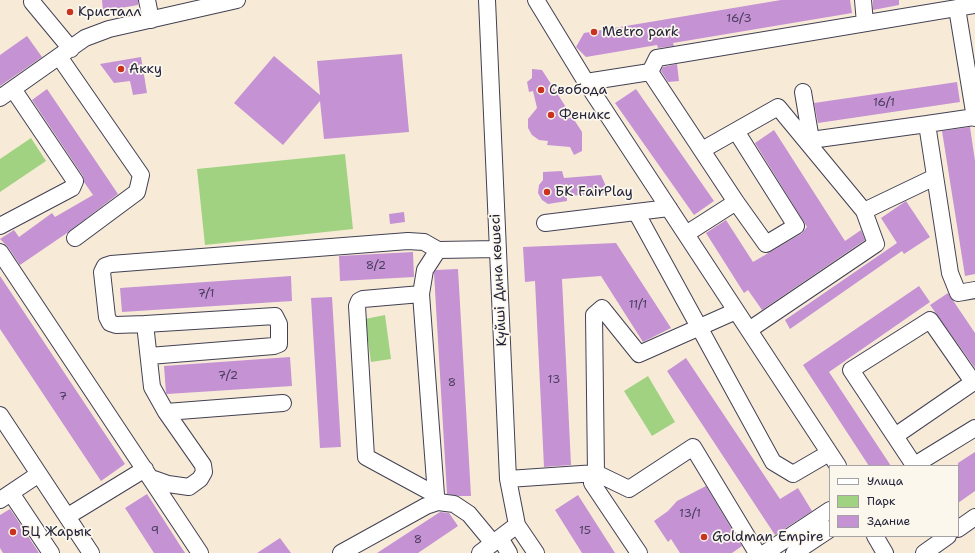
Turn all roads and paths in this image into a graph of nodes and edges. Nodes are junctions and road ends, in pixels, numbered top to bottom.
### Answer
1 (147, 0) edge
2 (237, 0) edge
3 (487, 0) edge
4 (536, 0) edge
5 (863, 0) edge
6 (32, 2) dead end
7 (215, 3) edge
8 (975, 5) edge
9 (957, 8) junction
10 (151, 20) junction
11 (865, 23) junction
12 (65, 53) junction
13 (650, 72) junction
14 (586, 82) junction
15 (13, 89) junction
16 (803, 92) dead end
17 (0, 98) edge
18 (975, 117) edge
19 (927, 124) junction
20 (736, 131) junction
21 (702, 150) junction
22 (935, 177) junction
23 (736, 202) junction
24 (669, 208) junction
25 (864, 211) junction
26 (636, 212) junction
27 (545, 223) dead end
28 (0, 226) edge
29 (686, 234) junction
30 (75, 238) dead end
31 (498, 249) junction
32 (438, 250) junction
33 (2, 260) edge
34 (975, 290) edge
35 (421, 294) junction
36 (736, 311) junction
37 (145, 324) junction
38 (700, 327) junction
39 (749, 330) junction
40 (149, 356) junction
41 (974, 382) edge
42 (283, 403) dead end
43 (166, 412) junction
44 (0, 415) edge
45 (975, 428) edge
46 (895, 436) junction
47 (833, 460) edge
48 (913, 465) edge
49 (916, 465) edge
50 (148, 473) junction
51 (596, 473) junction
52 (39, 474) junction
53 (508, 479) junction
54 (6, 496) edge
55 (437, 498) junction
56 (829, 511) edge
57 (68, 516) junction
58 (975, 517) edge
59 (517, 525) junction
60 (959, 528) edge
61 (829, 530) edge
62 (875, 537) edge
63 (947, 537) edge
64 (500, 547) edge
65 (51, 553) edge
66 (91, 553) edge
67 (200, 553) edge
68 (341, 553) edge
69 (480, 553) edge
70 (536, 553) edge
71 (639, 553) edge
72 (757, 553) edge
73 (765, 553) edge
74 (794, 553) edge
75 (885, 553) edge
76 (924, 553) edge

1 - 10 street
2 - 7 street
3 - 31 street, Күйші Дина көшесі
4 - 14 street
5 - 11 street
6 - 12 street
7 - 10 street
8 - 9 street
9 - 11 street
9 - 18 street
10 - 12 street
11 - 13 street
12 - 15 street
12 - 30 street
13 - 14 street
13 - 21 street
14 - 24 street
15 - 17 street
15 - 28 street
16 - 19 street
18 - 19 street
19 - 22 street
20 - 21 street
20 - 23 street
20 - 25 street
21 - 23 street
22 - 25 street
22 - 34 street
23 - 29 street
24 - 26 street
24 - 29 street
25 - 39 street
26 - 27 street
26 - 38 street
29 - 36 street
31 - 32 street
31 - 53 street, Күйші Дина көшесі
32 - 35 street
32 - 37 street
33 - 50 street
35 - 55 street
35 - 55 street
36 - 38 street
36 - 39 street
37 - 40 street
37 - 40 street
38 - 47 street
38 - 51 street
39 - 47 street
40 - 43 street
41 - 46 street
41 - 46 street
42 - 43 street
43 - 50 street
44 - 52 street
45 - 49 street
46 - 48 street
50 - 57 street
50 - 67 street
51 - 53 street
51 - 71 street
51 - 72 street
52 - 54 street
52 - 57 street
53 - 59 street, Күйші Дина көшесі
54 - 65 street
55 - 64 street
55 - 68 street
56 - 73 street
57 - 66 street
58 - 60 street
59 - 64 street
59 - 70 street, Күйші Дина көшесі
61 - 74 street
62 - 75 street
63 - 76 street
64 - 69 street

